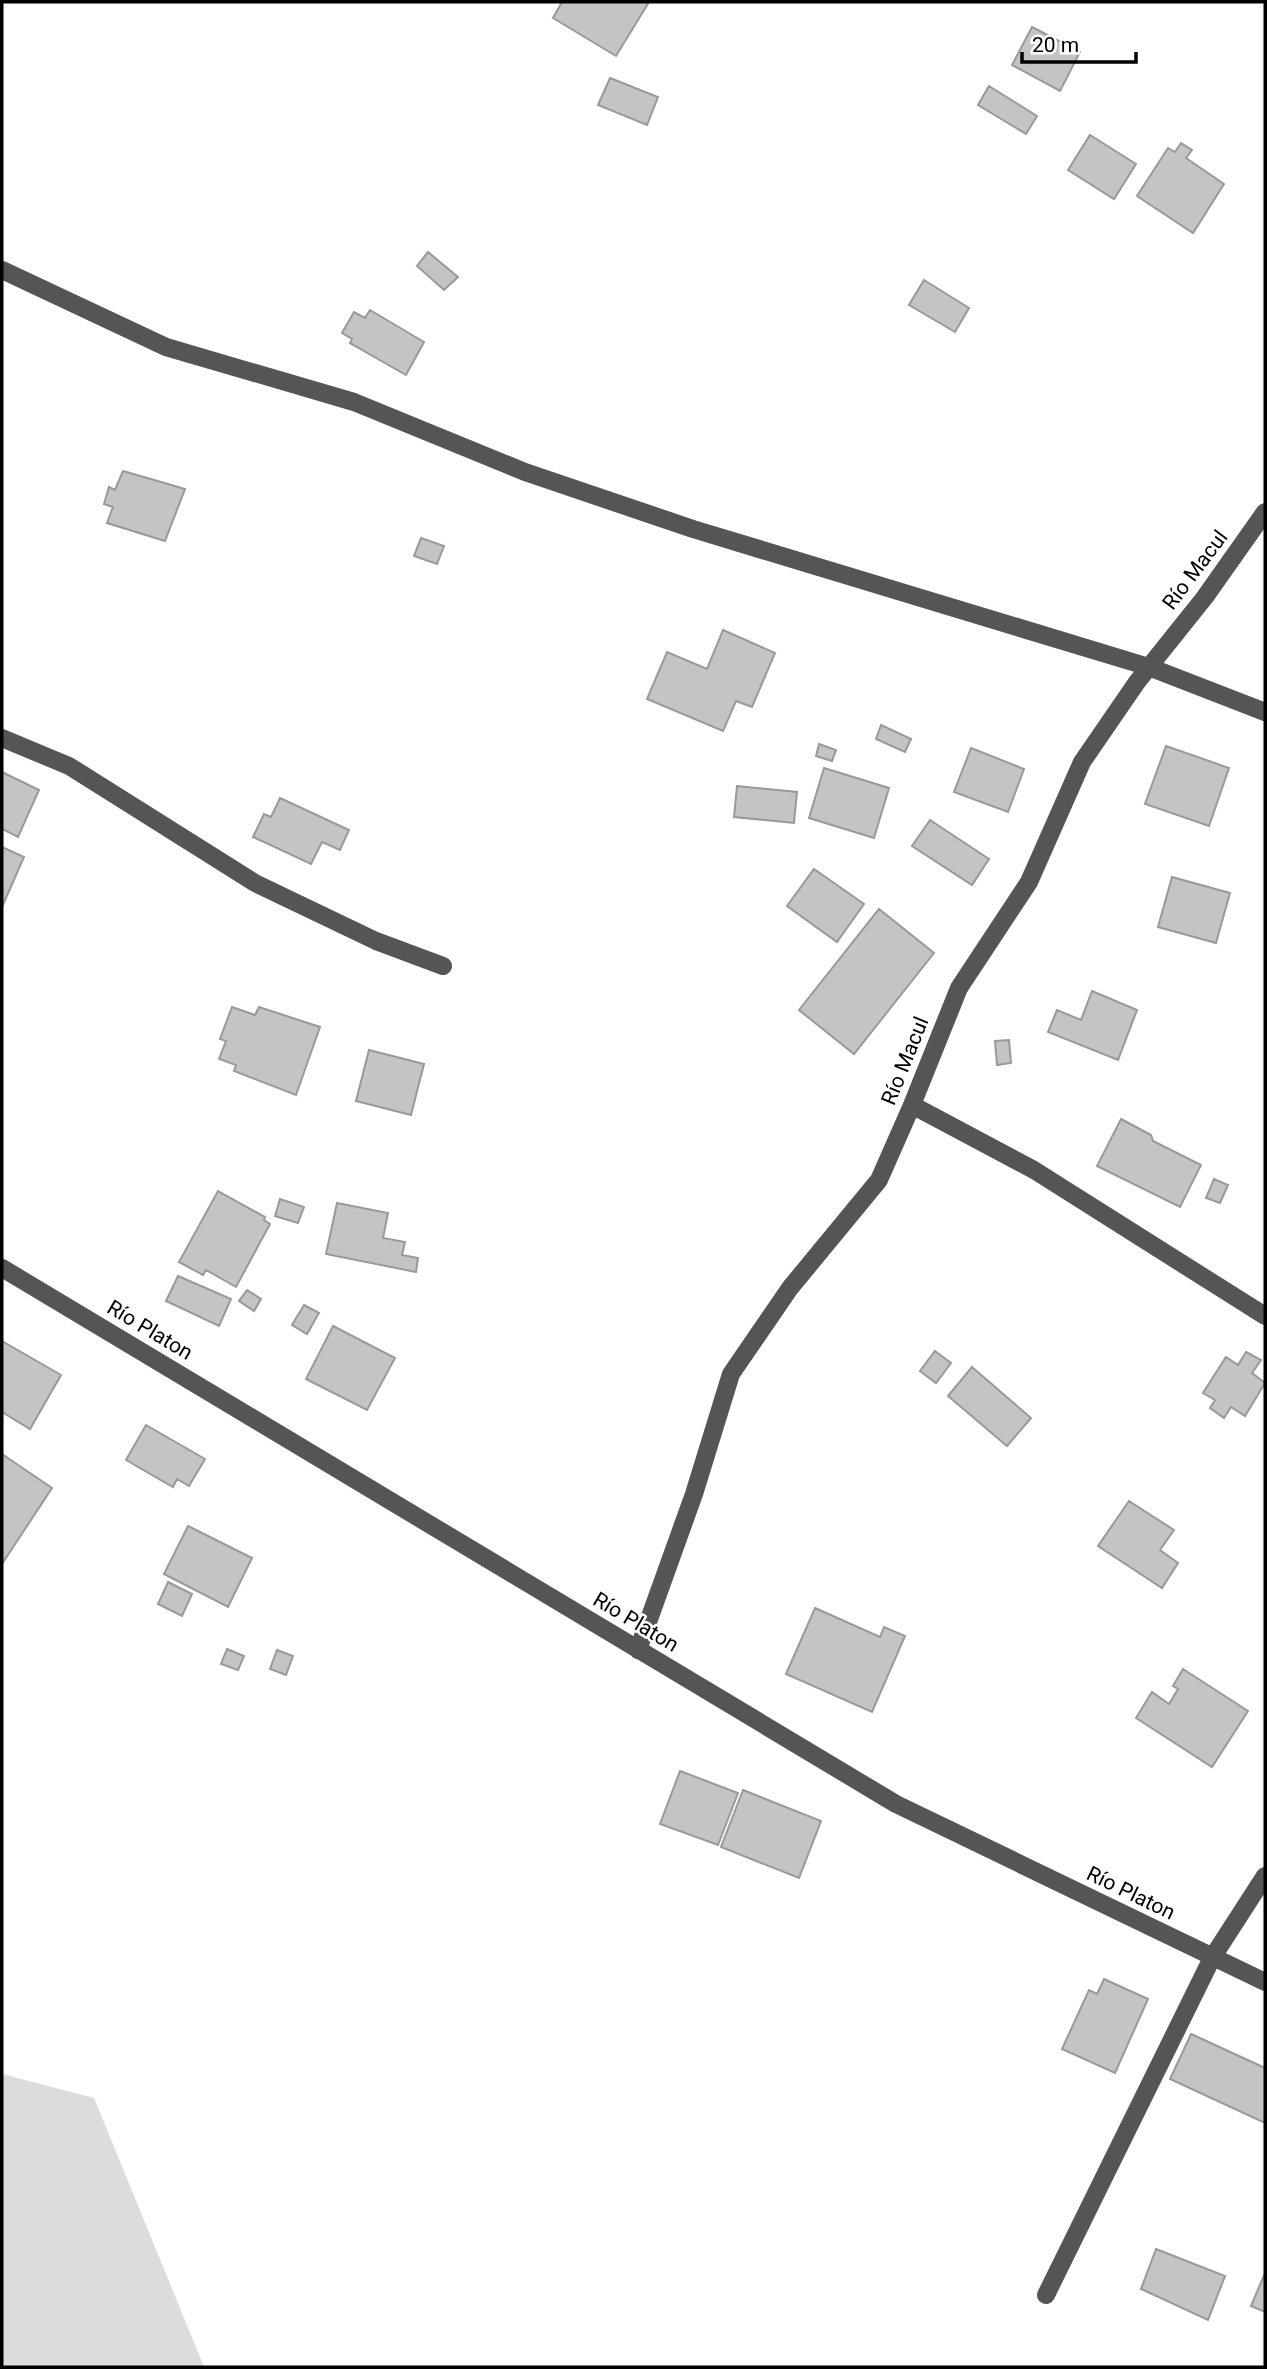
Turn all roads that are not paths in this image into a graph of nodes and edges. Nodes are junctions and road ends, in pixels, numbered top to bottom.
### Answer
1 (2, 270) edge
2 (1265, 512) edge
3 (1149, 667) junction
4 (1265, 712) edge
5 (2, 738) edge
6 (443, 966) dead end
7 (912, 1105) junction
8 (2, 1269) edge
9 (1265, 1316) edge
10 (638, 1650) junction
11 (1265, 1876) edge
12 (1212, 1958) junction
13 (1265, 1982) edge
14 (1046, 2295) dead end

1 - 3 street
2 - 3 street, Río Macul
3 - 4 street
3 - 7 street, Río Macul
5 - 6 street
7 - 9 street
7 - 10 street, Río Macul
8 - 10 street, Río Platon
10 - 12 street, Río Platon
11 - 12 street
12 - 13 street, Río Platon
12 - 14 street

